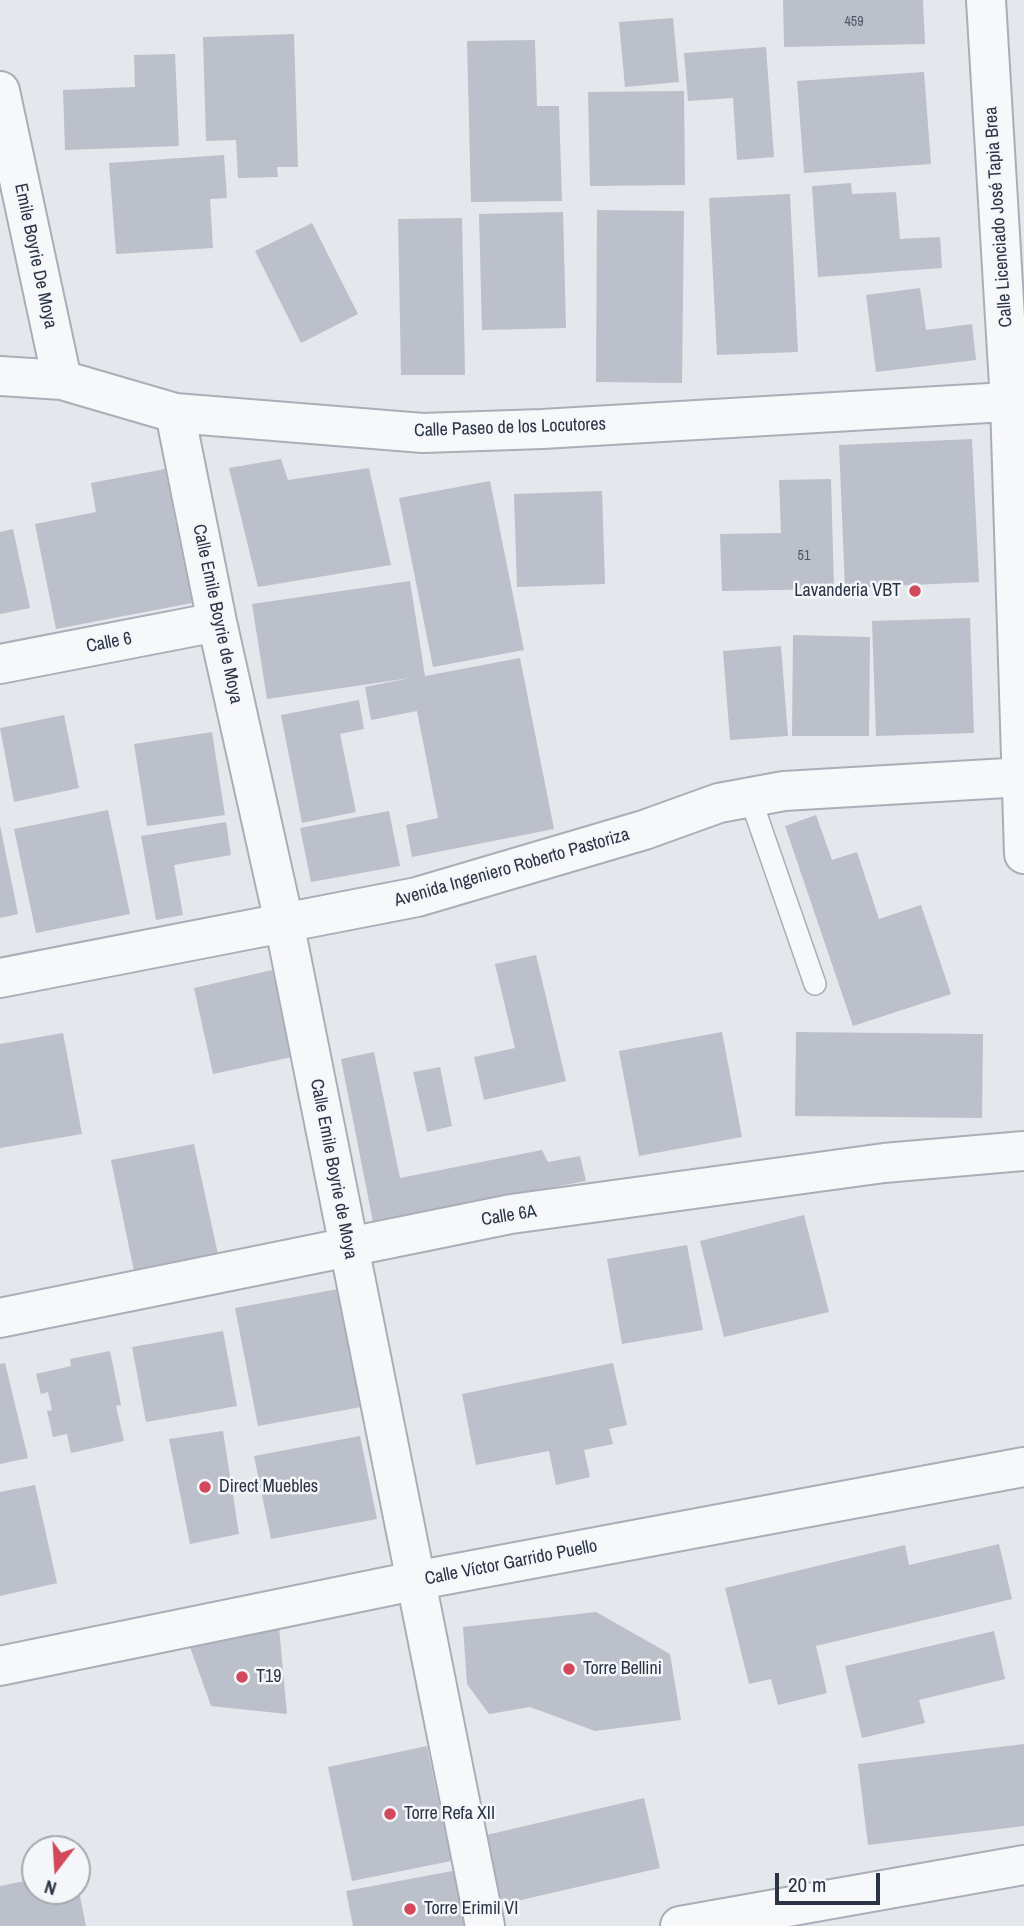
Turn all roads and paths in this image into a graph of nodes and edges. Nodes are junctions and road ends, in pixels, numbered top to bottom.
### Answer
1 (986, 0) edge
2 (0, 91) edge
3 (0, 376) edge
4 (62, 380) junction
5 (1017, 402) edge
6 (175, 413) junction
7 (217, 622) junction
8 (0, 664) edge
9 (1022, 777) edge
10 (750, 797) junction
11 (1024, 854) edge
12 (284, 922) junction
13 (0, 978) edge
14 (816, 984) dead end
15 (1024, 1151) edge
16 (348, 1245) junction
17 (0, 1318) edge
18 (1024, 1467) edge
19 (414, 1581) junction
20 (0, 1666) edge
21 (1024, 1865) edge
22 (485, 1926) edge
23 (680, 1926) edge

1 - 5 street, Calle Licenciado José Tapia Brea
2 - 4 street, Emile Boyrie De Moya
3 - 4 street, Calle Paseo de los Locutores
4 - 6 street, Calle Paseo de los Locutores
5 - 6 street, Calle Paseo de los Locutores
5 - 9 street, Calle Licenciado José Tapia Brea
6 - 7 street, Calle Emile Boyrie de Moya
7 - 8 street, Calle 6
7 - 12 street, Calle Emile Boyrie de Moya
9 - 10 street, Avenida Ingeniero Roberto Pastoriza
9 - 11 street, Calle Licenciado José Tapia Brea
10 - 12 street, Avenida Ingeniero Roberto Pastoriza
10 - 14 lane
12 - 13 street, Avenida Ingeniero Roberto Pastoriza
12 - 16 street, Calle Emile Boyrie de Moya
15 - 16 street, Calle 6A
16 - 17 street, Calle 6A
16 - 19 street, Calle Emile Boyrie de Moya
18 - 19 street, Calle Víctor Garrido Puello
19 - 20 street, Calle Víctor Garrido Puello
19 - 22 street, Calle Emile Boyrie de Moya
21 - 23 street

